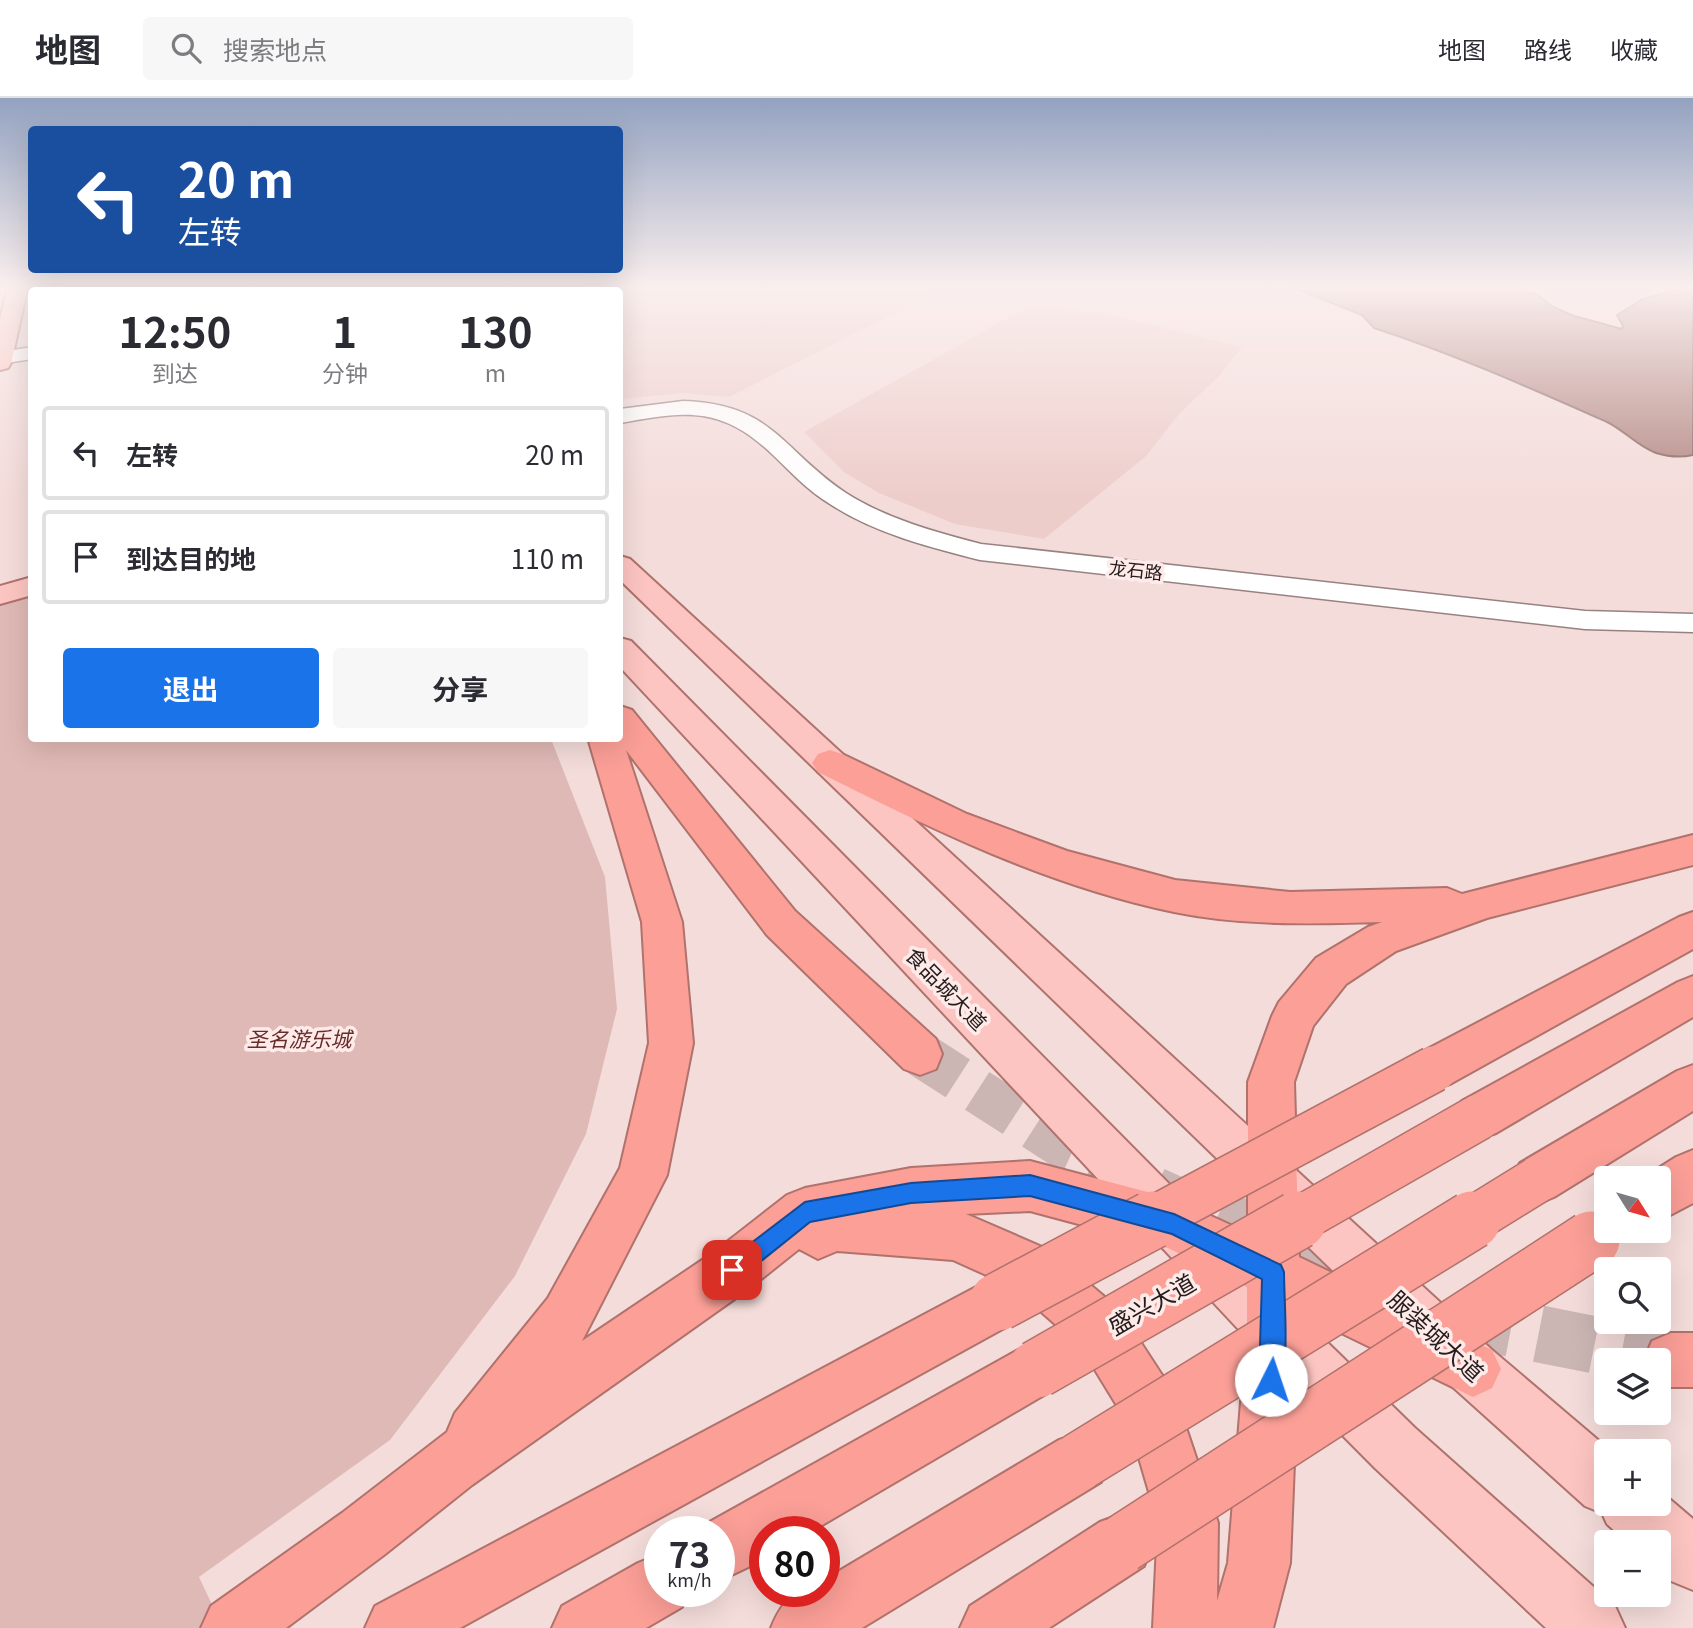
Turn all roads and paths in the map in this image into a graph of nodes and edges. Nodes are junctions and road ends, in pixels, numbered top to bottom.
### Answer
1 (623, 416) edge
2 (28, 567) edge
3 (623, 568) edge
4 (0, 574) edge
5 (28, 587) edge
6 (0, 595) edge
7 (1693, 623) edge
8 (623, 651) edge
9 (623, 723) edge
10 (606, 742) edge
11 (830, 763) junction
12 (1693, 850) edge
13 (1484, 903) junction
14 (1693, 929) edge
15 (1693, 995) edge
16 (920, 1054) tunnel mouth
17 (1693, 1086) edge
18 (1693, 1174) edge
19 (1272, 1180) junction
20 (1671, 1188) edge
21 (1174, 1224) junction
22 (1594, 1238) edge
23 (732, 1270) junction
24 (1273, 1300) junction
25 (1473, 1369) junction
26 (452, 1464) junction
27 (1594, 1475) edge
28 (1643, 1516) edge
29 (735, 1542) edge
30 (1693, 1559) edge
31 (644, 1594) edge
32 (233, 1628) edge
33 (397, 1628) edge
34 (584, 1628) edge
35 (803, 1628) edge
36 (992, 1628) edge
37 (1185, 1628) edge
38 (1241, 1628) edge
39 (1592, 1628) edge

1 - 7 street, 龙石路
2 - 4 main road
3 - 11 main road
5 - 6 main road
8 - 21 main road, 食品城大道
9 - 16 highway
10 - 26 highway
11 - 13 highway
11 - 19 main road
12 - 13 highway
13 - 19 highway
14 - 33 highway, bridge
15 - 29 highway, 盛兴大道, bridge
17 - 35 highway, bridge
18 - 20 highway
19 - 24 highway
19 - 25 main road, 服装城大道
21 - 23 highway
21 - 24 highway
22 - 36 highway, bridge
23 - 26 highway
23 - 37 highway
24 - 25 highway
24 - 38 highway
24 - 39 main road
25 - 27 main road, 服装城大道
26 - 32 highway
28 - 30 main road
31 - 34 highway

